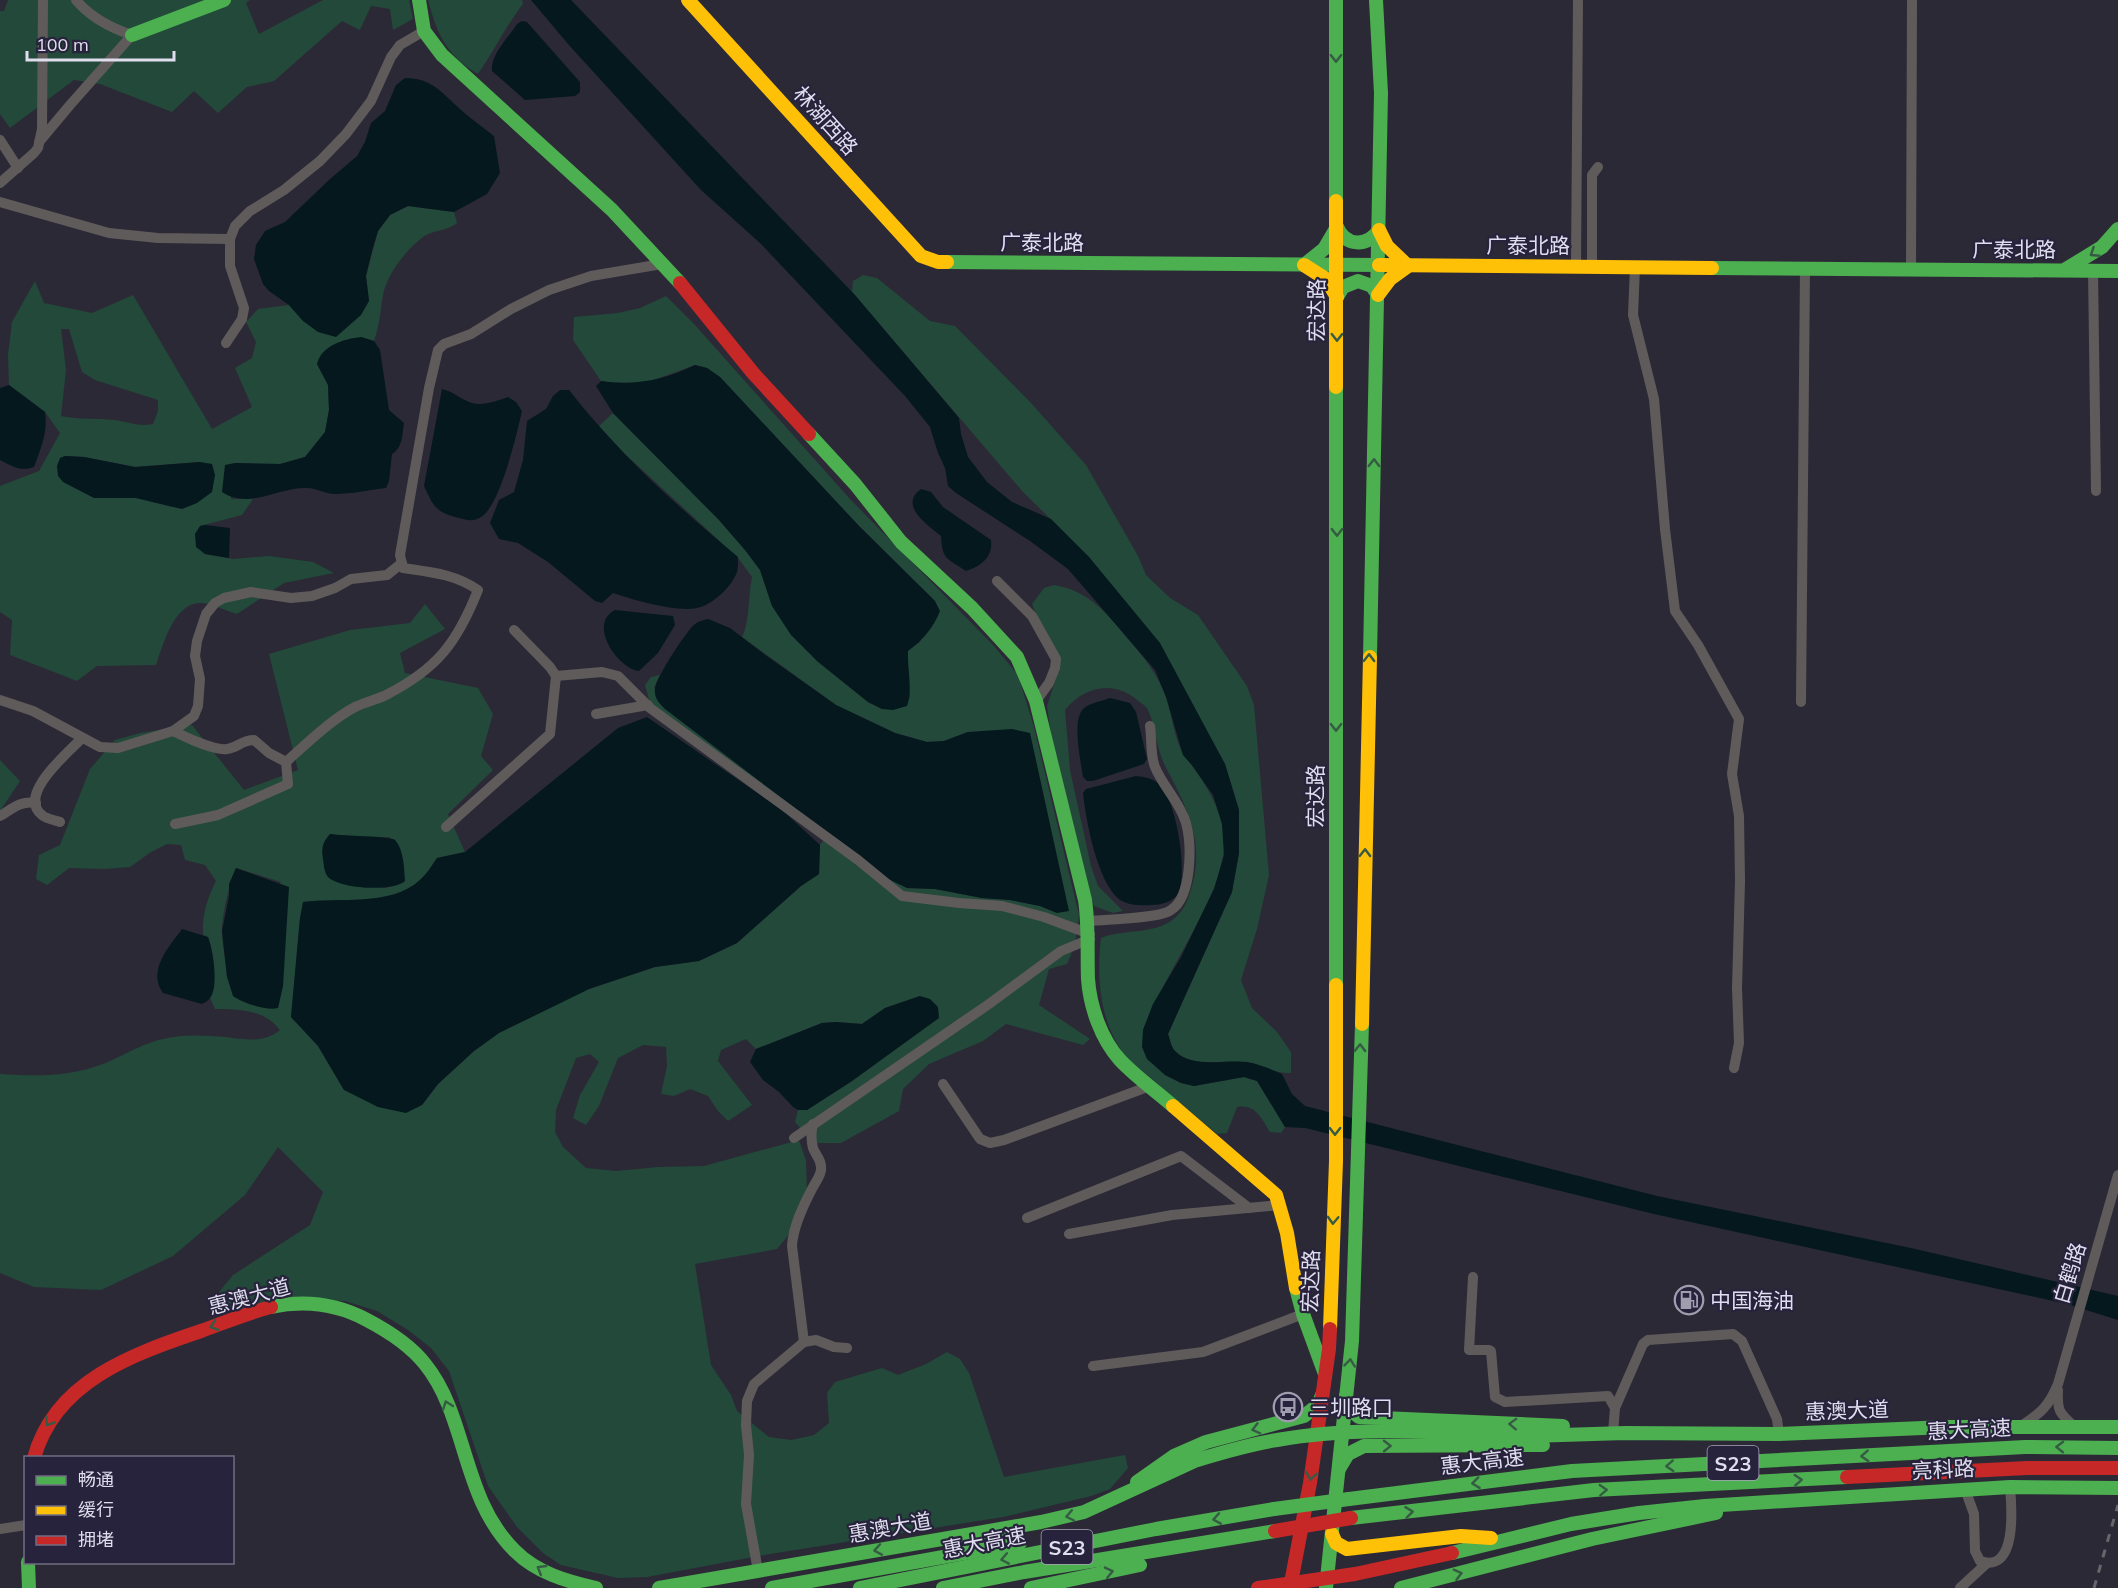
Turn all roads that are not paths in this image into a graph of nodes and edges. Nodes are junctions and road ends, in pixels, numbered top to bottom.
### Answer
1 (43, 0) edge
2 (76, 0) edge
3 (224, 0) edge
4 (419, 0) edge
5 (688, 0) edge
6 (1336, 0) edge
7 (1376, 0) edge
8 (1578, 0) edge
9 (1912, 0) edge
10 (424, 31) junction
11 (132, 35) junction
12 (0, 140) edge
13 (39, 142) junction
14 (1598, 167) dead end
15 (18, 168) junction
16 (0, 183) edge
17 (0, 202) edge
18 (1336, 227) junction
19 (2118, 229) edge
20 (1379, 230) junction
21 (230, 239) junction
22 (938, 262) joint
23 (662, 264) junction
24 (1304, 265) junction
25 (1337, 265) junction
26 (1378, 266) junction
27 (1408, 266) junction
28 (1576, 266) junction
29 (1592, 266) junction
30 (1635, 267) junction
31 (1805, 268) junction
32 (1911, 269) junction
33 (2065, 270) junction
34 (2093, 270) junction
35 (2118, 271) edge
36 (1378, 295) junction
37 (1337, 297) junction
38 (226, 342) dead end
39 (2097, 491) dead end
40 (402, 563) junction
41 (997, 581) dead end
42 (514, 630) dead end
43 (556, 676) junction
44 (0, 700) edge
45 (1036, 701) junction
46 (1801, 702) dead end
47 (648, 705) junction
48 (596, 714) dead end
49 (1150, 726) dead end
50 (173, 731) junction
51 (82, 738) junction
52 (286, 762) junction
53 (36, 803) junction
54 (0, 816) edge
55 (60, 822) dead end
56 (175, 824) dead end
57 (446, 827) dead end
58 (1090, 931) junction
59 (1734, 1068) dead end
60 (943, 1084) dead end
61 (1150, 1086) junction
62 (813, 1124) junction
63 (794, 1138) dead end
64 (2118, 1174) edge
65 (1280, 1205) junction
66 (1250, 1208) junction
67 (1027, 1218) dead end
68 (1069, 1234) dead end
69 (1473, 1276) dead end
70 (1303, 1314) junction
71 (804, 1342) junction
72 (847, 1348) dead end
73 (1094, 1366) dead end
74 (1325, 1374) junction
75 (2058, 1384) junction
76 (1322, 1394) junction
77 (1346, 1396) junction
78 (1615, 1408) junction
79 (2019, 1427) junction
80 (2075, 1427) junction
81 (2118, 1427) edge
82 (1613, 1433) junction
83 (1779, 1434) junction
84 (2118, 1448) edge
85 (35, 1456) edge
86 (2118, 1468) edge
87 (1338, 1469) junction
88 (2010, 1487) junction
89 (2118, 1488) edge
90 (1965, 1489) junction
91 (1123, 1493) junction
92 (1772, 1502) junction
93 (24, 1526) edge
94 (0, 1528) edge
95 (1156, 1529) junction
96 (1332, 1534) junction
97 (1509, 1538) junction
98 (1166, 1548) junction
99 (1986, 1563) junction
100 (28, 1564) edge
101 (758, 1571) junction
102 (29, 1588) edge
103 (596, 1588) edge
104 (659, 1588) edge
105 (772, 1588) edge
106 (860, 1588) edge
107 (943, 1588) edge
108 (1031, 1588) edge
109 (1258, 1588) edge
110 (1290, 1588) edge
111 (1326, 1588) edge
112 (1401, 1588) edge
113 (1960, 1588) edge

1 - 13 street
2 - 11 street
3 - 11 main road
4 - 10 main road
5 - 22 main road, 林湖西路
6 -> 18 main road, 宏达路
7 - 20 main road
8 - 28 street
9 - 32 street
10 - 21 street
10 - 23 main road
11 - 13 street
12 - 15 street
13 - 15 street
14 - 29 street
15 - 16 street
17 - 21 street
18 - 20 main road
18 - 24 main road
18 - 25 main road, 宏达路
19 -> 33 main road
20 - 26 main road
20 - 27 main road
21 - 38 street
22 - 24 main road, 广泰北路
23 - 40 street
23 - 45 main road
24 - 25 main road, 广泰北路
24 - 37 main road
25 - 26 main road, 广泰北路
25 - 37 main road, 宏达路
26 - 27 main road, 广泰北路
26 - 36 main road
27 - 28 main road, 广泰北路
27 - 36 main road
28 - 29 main road, 广泰北路
29 - 30 main road, 广泰北路
30 - 31 main road, 广泰北路
30 - 59 street
31 - 32 main road, 广泰北路
31 - 46 street
32 - 33 main road, 广泰北路
33 - 34 main road, 广泰北路
34 - 35 main road, 广泰北路
34 - 39 street
36 - 37 main road
77 -> 36 main road
37 -> 74 main road, 宏达路
40 - 50 street
40 - 52 street
41 - 45 street
42 - 43 street
43 - 47 street
43 - 57 street
44 - 51 street
45 - 58 main road
47 - 48 street
47 - 58 street
49 - 58 street
50 - 51 street
50 - 52 street
51 - 53 street
52 - 56 street
53 - 54 street
53 - 55 street
58 - 61 main road
58 - 62 street
60 - 61 street
61 - 65 main road
62 - 63 street
62 - 71 street
64 - 75 street, 白鹤路
65 - 66 street
65 - 70 main road
66 - 67 street
66 - 68 street
69 - 78 street
70 - 73 street
70 - 74 main road
71 - 72 street
71 - 101 street
74 - 76 main road, 宏达路
75 - 79 street
75 - 80 street
76 -> 91 main road
76 -> 110 main road, 宏达路
82 -> 77 main road
77 - 87 main road
78 - 82 street
78 - 83 street
79 - 80 main road, 惠澳大道
79 - 83 main road, 惠澳大道
80 - 81 main road, 惠澳大道
82 - 83 main road, 惠澳大道
87 -> 82 main road
82 - 91 main road, bridge
84 -> 95 main road, 惠大高速 / S23, bridge
103 -> 85 main road, 惠澳大道
98 -> 86 main road, 惠大高速 / S23, bridge
87 - 96 main road
88 - 89 main road, 亮科路
88 - 90 main road, 亮科路
88 - 99 street
90 - 92 main road, 亮科路
90 - 99 street
91 -> 101 main road, 惠澳大道
92 - 97 main road
112 -> 92 main road
93 - 94 street
95 - 105 main road
95 -> 106 main road, 惠大高速 / S23
96 - 97 main road
96 - 111 main road
97 - 109 main road, bridge
98 - 107 main road, 惠大高速 / S23
108 -> 98 main road
99 - 113 street
100 - 102 main road
101 - 104 main road, 惠澳大道

